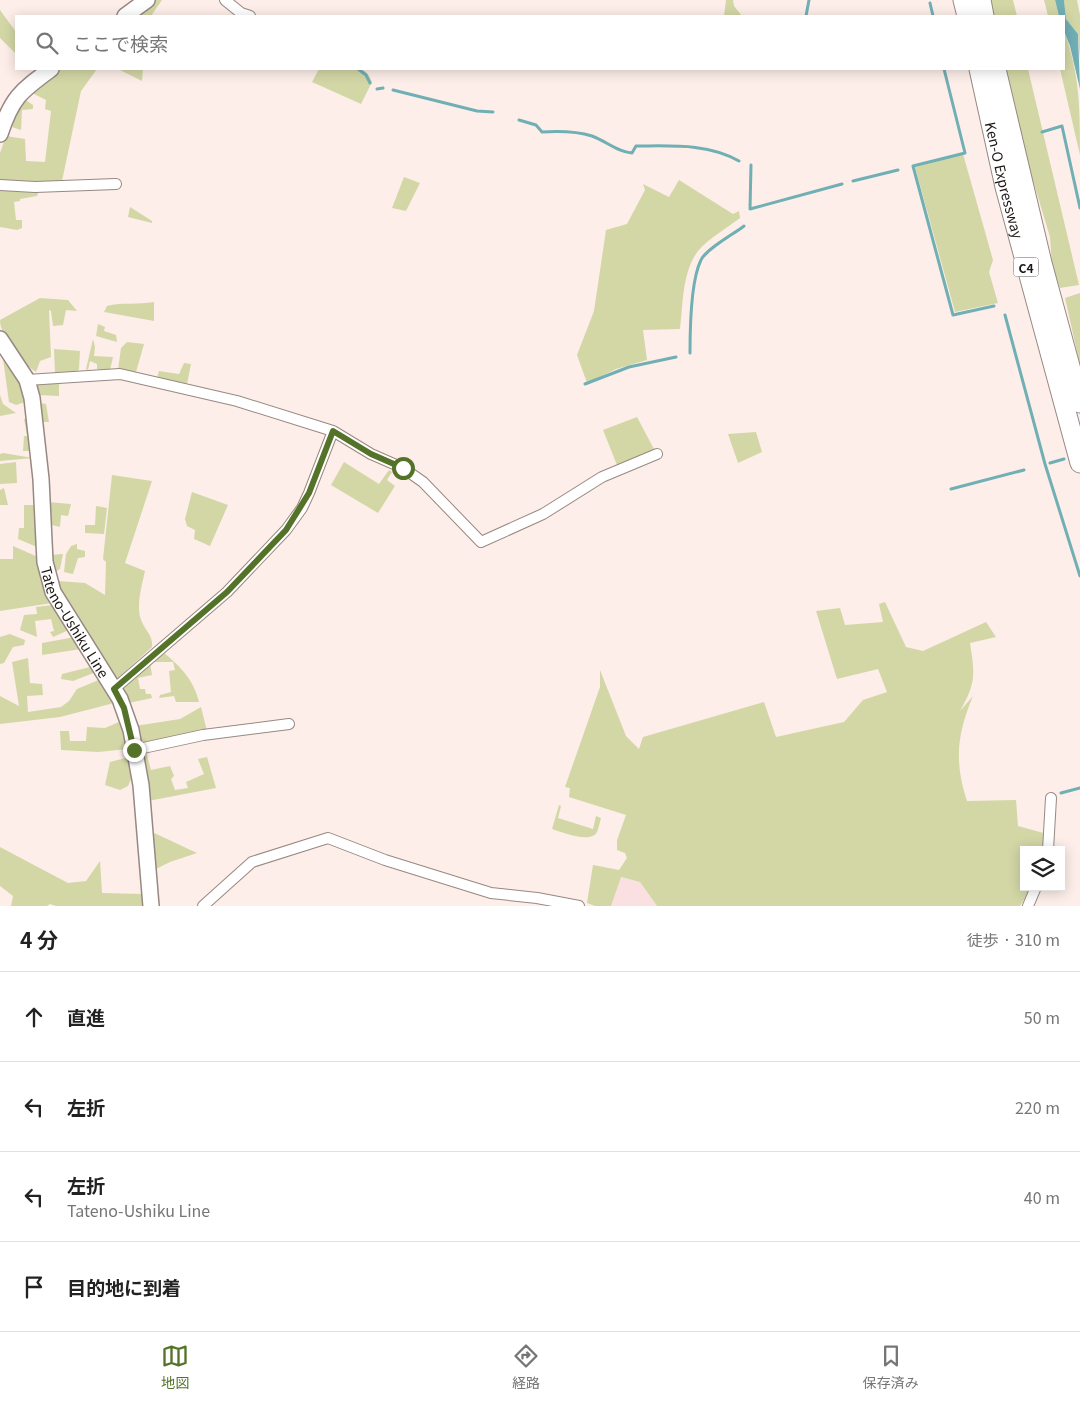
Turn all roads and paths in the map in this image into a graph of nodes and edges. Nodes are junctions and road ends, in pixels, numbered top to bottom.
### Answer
1 (147, 0) edge
2 (225, 0) edge
3 (963, 0) edge
4 (981, 0) edge
5 (125, 15) edge
6 (247, 15) edge
7 (967, 15) edge
8 (984, 15) edge
9 (49, 70) edge
10 (979, 70) edge
11 (996, 70) edge
12 (0, 134) edge
13 (116, 184) dead end
14 (0, 185) edge
15 (0, 339) edge
16 (27, 380) junction
17 (1080, 402) edge
18 (333, 431) junction
19 (657, 454) dead end
20 (1080, 463) edge
21 (114, 689) junction
22 (289, 724) dead end
23 (134, 750) junction
24 (1051, 798) dead end
25 (1048, 846) edge
26 (1034, 891) edge
27 (151, 906) edge
28 (203, 906) edge
29 (579, 906) edge
30 (1028, 906) edge

1 - 5 main road
2 - 6 street
3 - 7 highway
4 - 8 highway
9 - 12 main road
10 - 20 highway, Ken-O Expressway / C4
11 - 17 highway, Ken-O Expressway / C4
13 - 14 street
15 - 16 main road, Tateno-Ushiku Line
16 - 18 street
16 - 21 main road, Tateno-Ushiku Line
18 - 19 street
18 - 21 street
21 - 23 main road, Tateno-Ushiku Line
22 - 23 street
23 - 27 main road, Tateno-Ushiku Line
24 - 25 street
26 - 30 street
28 - 29 street

